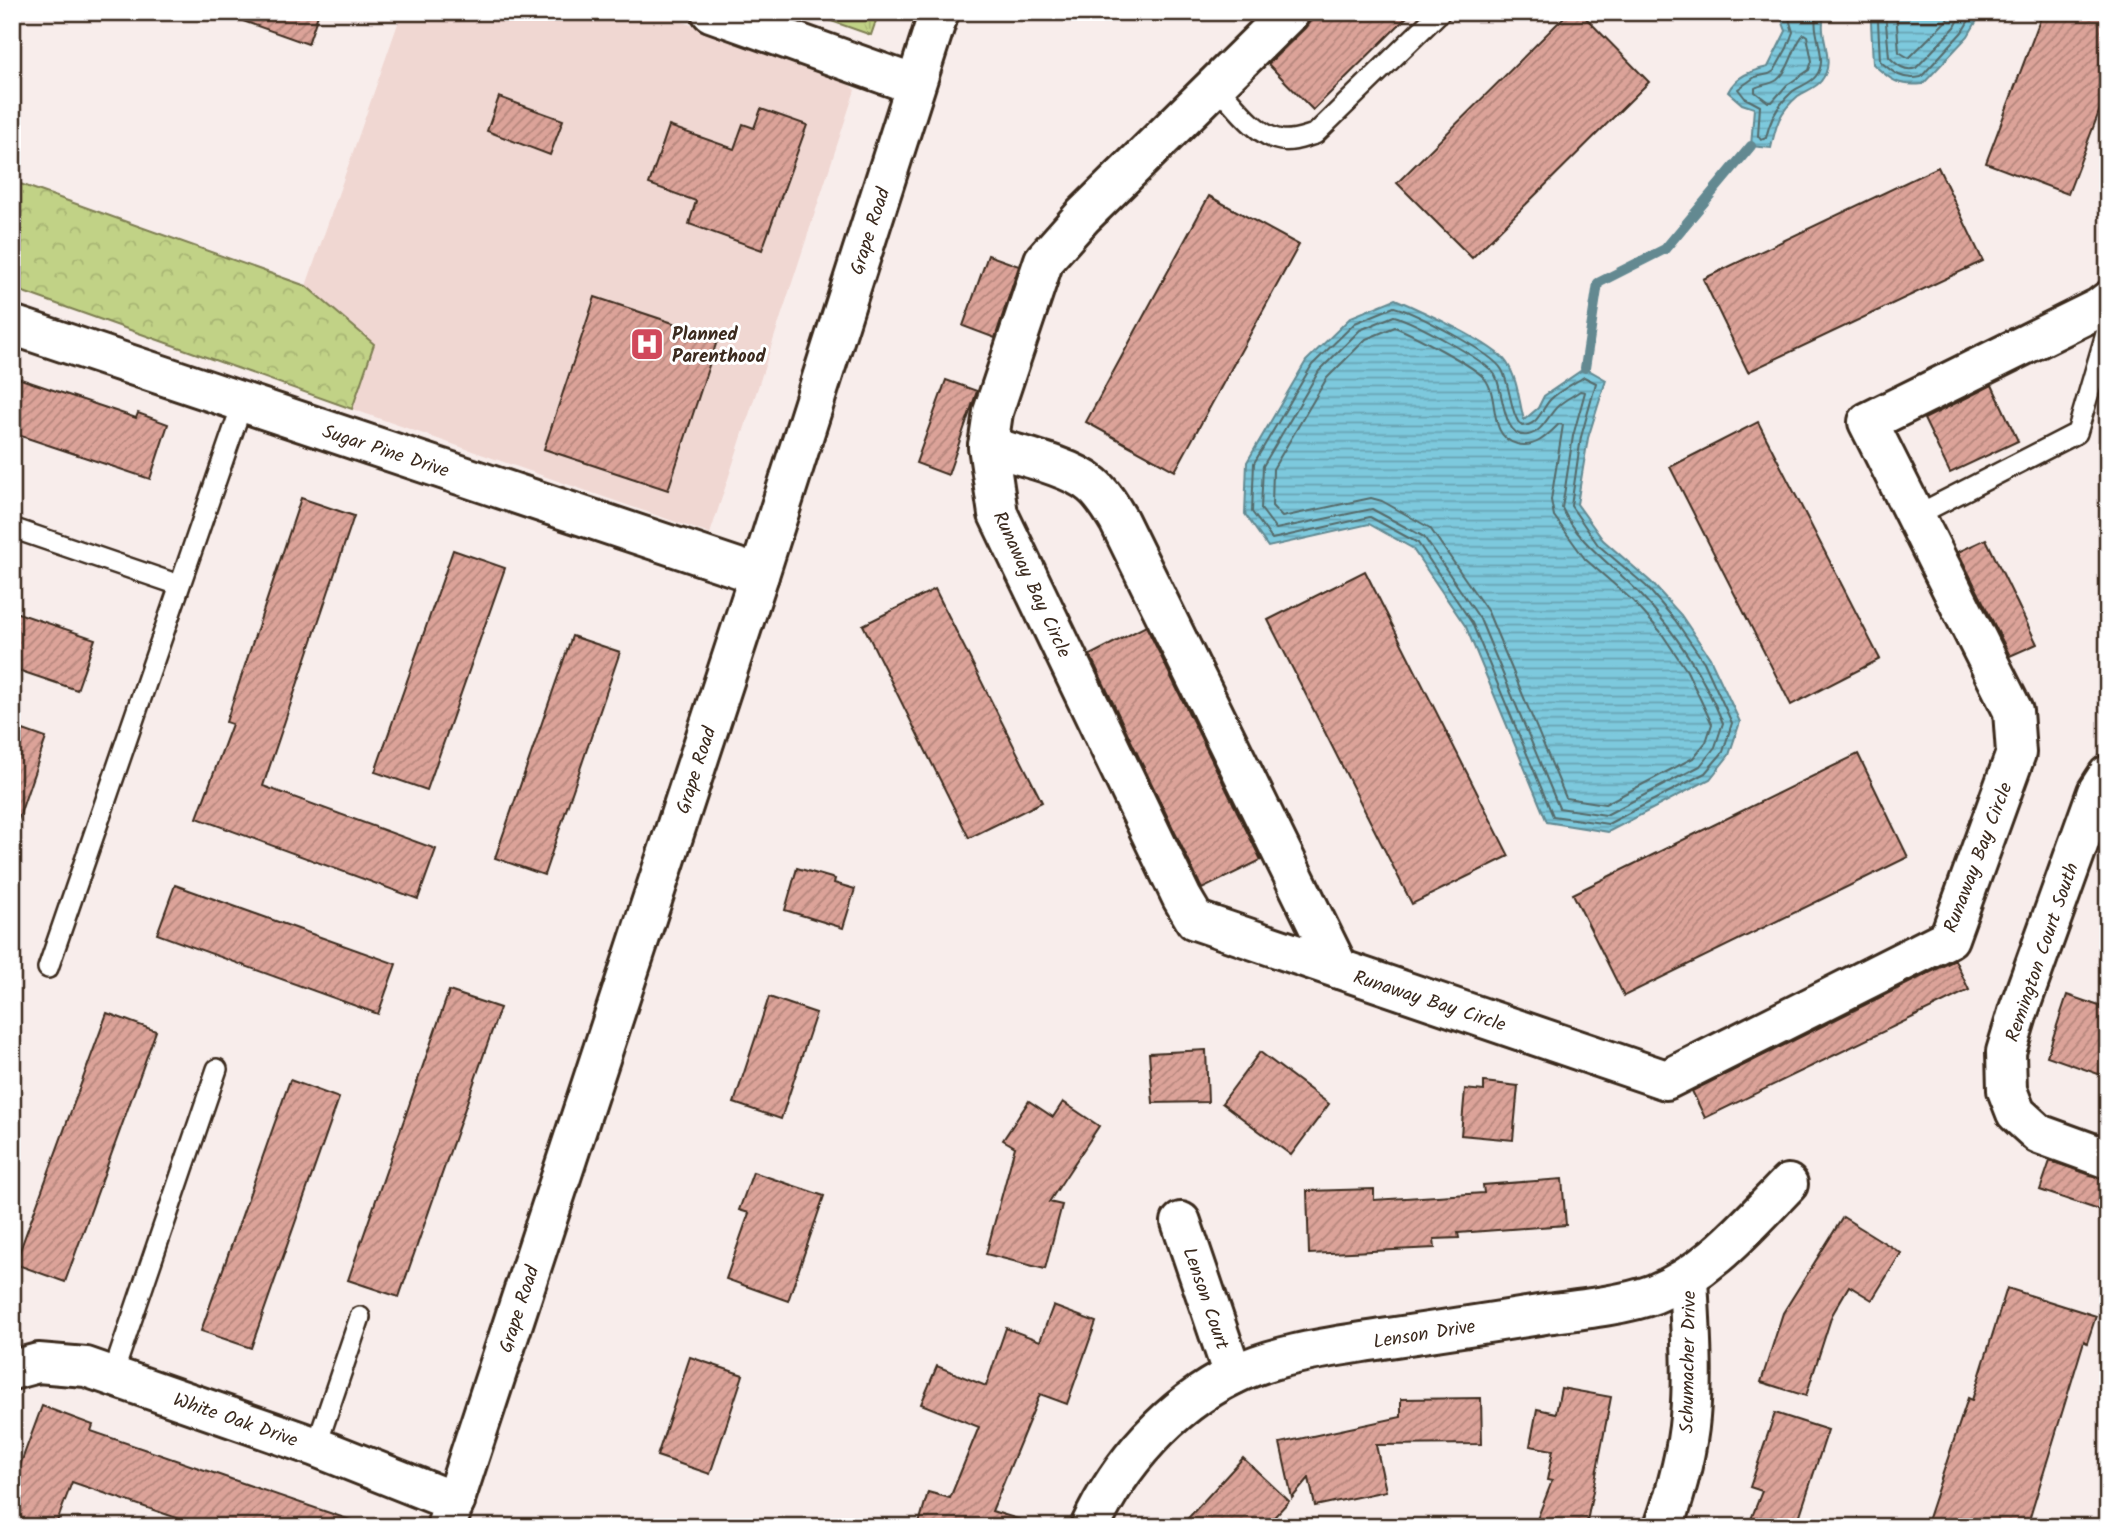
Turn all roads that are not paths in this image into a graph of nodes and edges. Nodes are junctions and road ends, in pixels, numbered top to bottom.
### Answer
1 (711, 12) edge
2 (939, 12) edge
3 (1290, 12) edge
4 (1440, 12) edge
5 (915, 85) junction
6 (1217, 86) junction
7 (2108, 301) edge
8 (12, 325) edge
9 (2108, 327) edge
10 (243, 402) junction
11 (988, 446) junction
12 (1915, 516) junction
13 (12, 528) edge
14 (759, 575) junction
15 (179, 586) junction
16 (2108, 775) edge
17 (48, 968) dead end
18 (1339, 969) junction
19 (217, 1069) dead end
20 (2108, 1158) edge
21 (1788, 1184) dead end
22 (1181, 1222) dead end
23 (1688, 1278) junction
24 (360, 1317) dead end
25 (12, 1370) edge
26 (1233, 1375) junction
27 (112, 1377) junction
28 (316, 1447) junction
29 (450, 1514) edge
30 (1090, 1527) edge
31 (1664, 1527) edge

1 - 5 street
2 - 5 street, Grape Road
3 - 6 street, Runaway Bay Circle
4 - 6 lane
5 - 14 street, Grape Road
6 - 11 street, Runaway Bay Circle
7 - 12 street, Runaway Bay Circle
8 - 10 street, Sugar Pine Drive
9 - 12 lane
10 - 14 street, Sugar Pine Drive
10 - 15 lane
11 - 18 street, Runaway Bay Circle
11 - 18 street, Runaway Bay Circle
12 - 18 street, Runaway Bay Circle
13 - 15 lane
14 - 29 street, Grape Road
15 - 17 lane
16 - 20 street, Remington Court South
19 - 27 lane
21 - 23 street, Lenson Drive
22 - 26 street, Lenson Court
23 - 26 street, Lenson Drive
23 - 31 street, Schumacher Drive
24 - 28 lane
25 - 27 street, White Oak Drive
26 - 30 street, Lenson Drive
27 - 28 street, White Oak Drive
28 - 29 street, White Oak Drive

